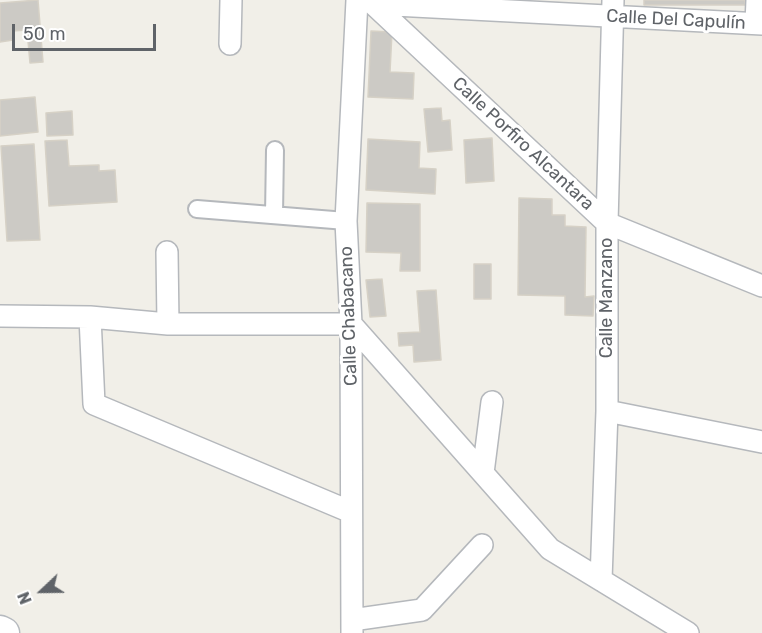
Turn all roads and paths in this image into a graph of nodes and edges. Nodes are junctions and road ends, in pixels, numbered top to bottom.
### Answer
1 (231, 0) edge
2 (757, 0) edge
3 (367, 1) edge
4 (613, 8) edge
5 (759, 24) edge
6 (230, 44) dead end
7 (275, 150) dead end
8 (197, 209) dead end
9 (274, 215) junction
10 (346, 221) junction
11 (607, 223) junction
12 (167, 252) dead end
13 (762, 286) edge
14 (0, 316) edge
15 (90, 316) junction
16 (168, 324) junction
17 (351, 324) junction
18 (492, 402) dead end
19 (607, 411) junction
20 (762, 442) edge
21 (483, 473) junction
22 (351, 512) junction
23 (482, 545) dead end
24 (601, 580) junction
25 (352, 627) edge
26 (688, 633) edge

1 - 6 street
2 - 5 street
3 - 4 street, Calle Del Capulín
3 - 10 street, Calle Chabacano
3 - 11 street, Calle Porfiro Alcantara
4 - 5 street, Calle Del Capulín
4 - 11 street, Calle Manzano
7 - 9 street
8 - 9 street
9 - 10 street
10 - 17 street, Calle Chabacano
11 - 13 street, Calle Porfiro Alcantara
11 - 19 street, Calle Manzano
12 - 16 street
14 - 15 street
15 - 16 street
15 - 22 street
16 - 17 street
17 - 21 street
17 - 22 street, Calle Chabacano
18 - 21 street
19 - 20 street
19 - 24 street, Calle Manzano
21 - 24 street
22 - 25 street, Calle Chabacano
23 - 25 street
24 - 26 street

